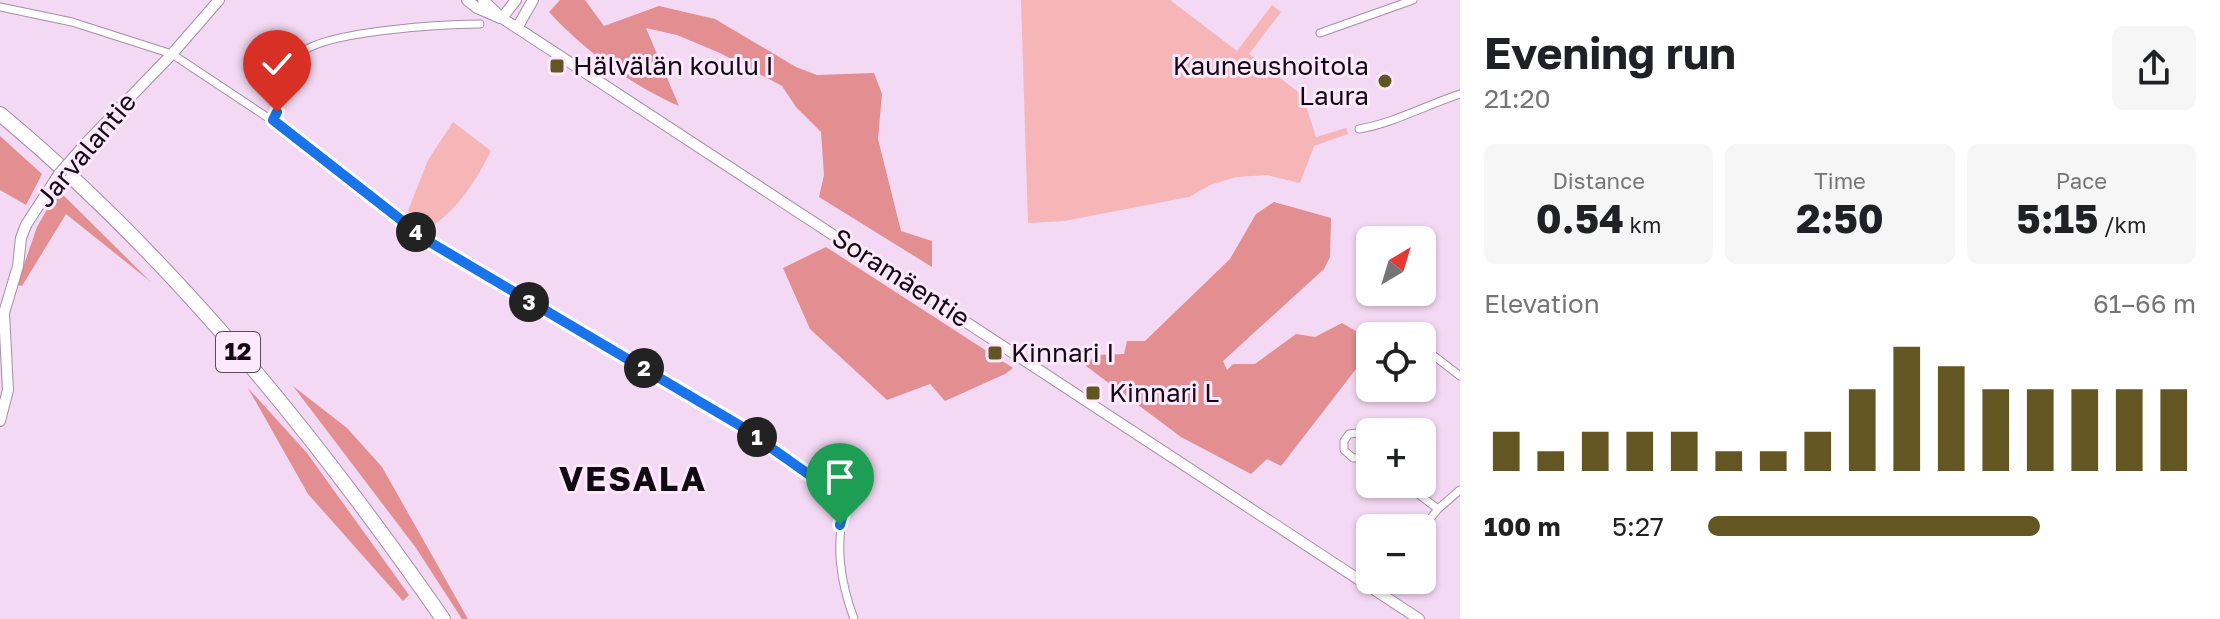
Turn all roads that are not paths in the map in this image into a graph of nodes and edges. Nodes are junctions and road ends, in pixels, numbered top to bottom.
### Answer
1 (219, 0) edge
2 (467, 0) edge
3 (483, 0) edge
4 (516, 0) edge
5 (533, 0) edge
6 (1413, 0) edge
7 (0, 7) edge
8 (502, 18) junction
9 (480, 24) dead end
10 (517, 28) junction
11 (1320, 33) dead end
12 (172, 54) junction
13 (1460, 94) edge
14 (0, 114) edge
15 (273, 120) junction
16 (1359, 129) dead end
17 (1436, 357) edge
18 (1460, 376) edge
19 (0, 421) edge
20 (1356, 433) edge
21 (1356, 458) edge
22 (1460, 490) edge
23 (1423, 498) edge
24 (1438, 509) junction
25 (1434, 514) edge
26 (1356, 578) edge
27 (1381, 594) edge
28 (443, 619) edge
29 (854, 619) edge
30 (1419, 619) edge

1 - 12 street, Jarvalantie
2 - 8 street
3 - 8 street
4 - 8 street
5 - 10 street
6 - 11 street
7 - 12 street
8 - 10 street, Soramäentie
9 - 15 street
10 - 26 street, Soramäentie
12 - 15 street
12 - 19 street, Jarvalantie, bridge
13 - 16 street
14 - 28 highway, 12
15 - 29 street
17 - 18 street
20 - 21 street
22 - 24 street
23 - 24 street
24 - 25 street
27 - 30 street, Soramäentie

